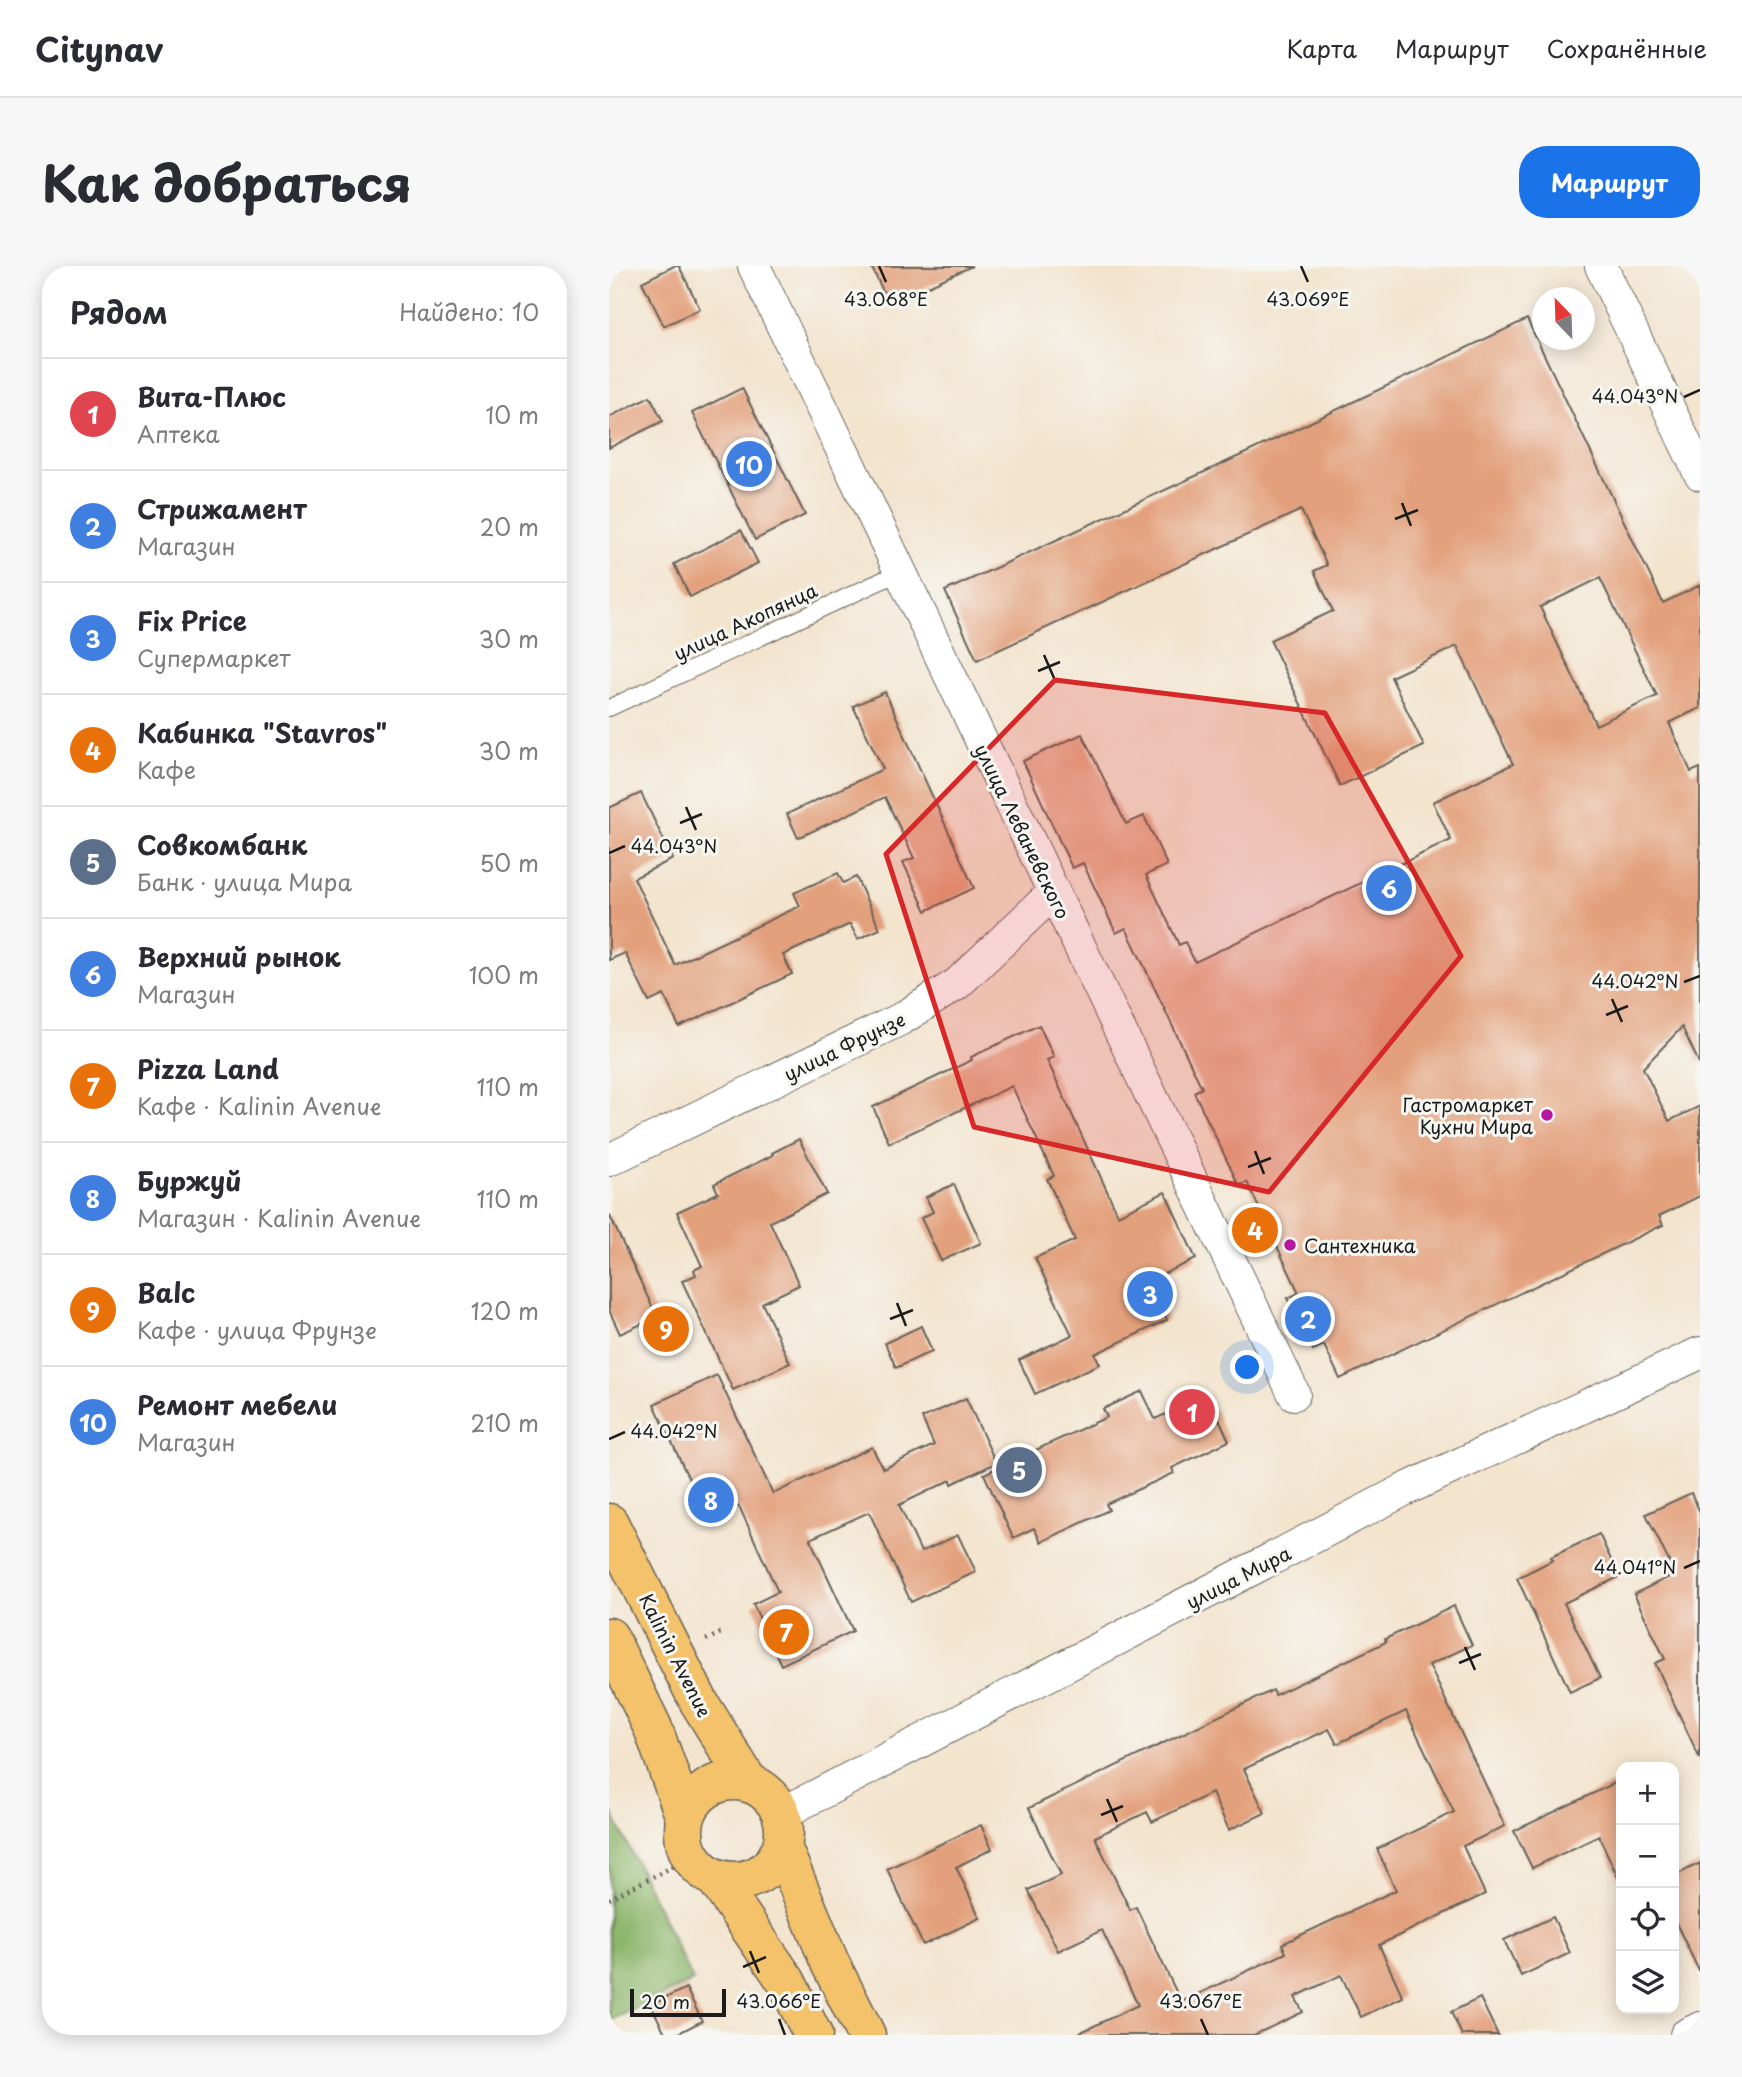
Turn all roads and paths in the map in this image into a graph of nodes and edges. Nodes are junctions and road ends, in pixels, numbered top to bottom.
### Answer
1 (754, 266) edge
2 (1601, 266) edge
3 (1700, 474) edge
4 (900, 572) junction
5 (609, 708) edge
6 (1053, 892) junction
7 (609, 1160) edge
8 (1700, 1353) edge
9 (1294, 1394) dead end
10 (609, 1523) edge
11 (609, 1637) edge
12 (749, 1783) junction
13 (685, 1818) junction
14 (781, 1830) junction
15 (703, 1868) junction
16 (609, 1899) edge
17 (1700, 2028) edge
18 (813, 2035) edge
19 (866, 2035) edge
20 (1686, 2035) edge

1 - 4 street, улица Леваневского
2 - 3 street
4 - 5 lane, улица Акопянца
4 - 6 street, улица Леваневского
6 - 7 street, улица Фрунзе
6 - 9 street, улица Леваневского
8 - 14 street, улица Мира
10 - 12 main road, Kalinin Avenue
11 - 13 main road
12 - 13 main road
12 - 14 main road
13 - 15 main road
14 - 15 main road
14 - 19 main road
15 - 16 path
15 - 18 main road
17 - 20 street

